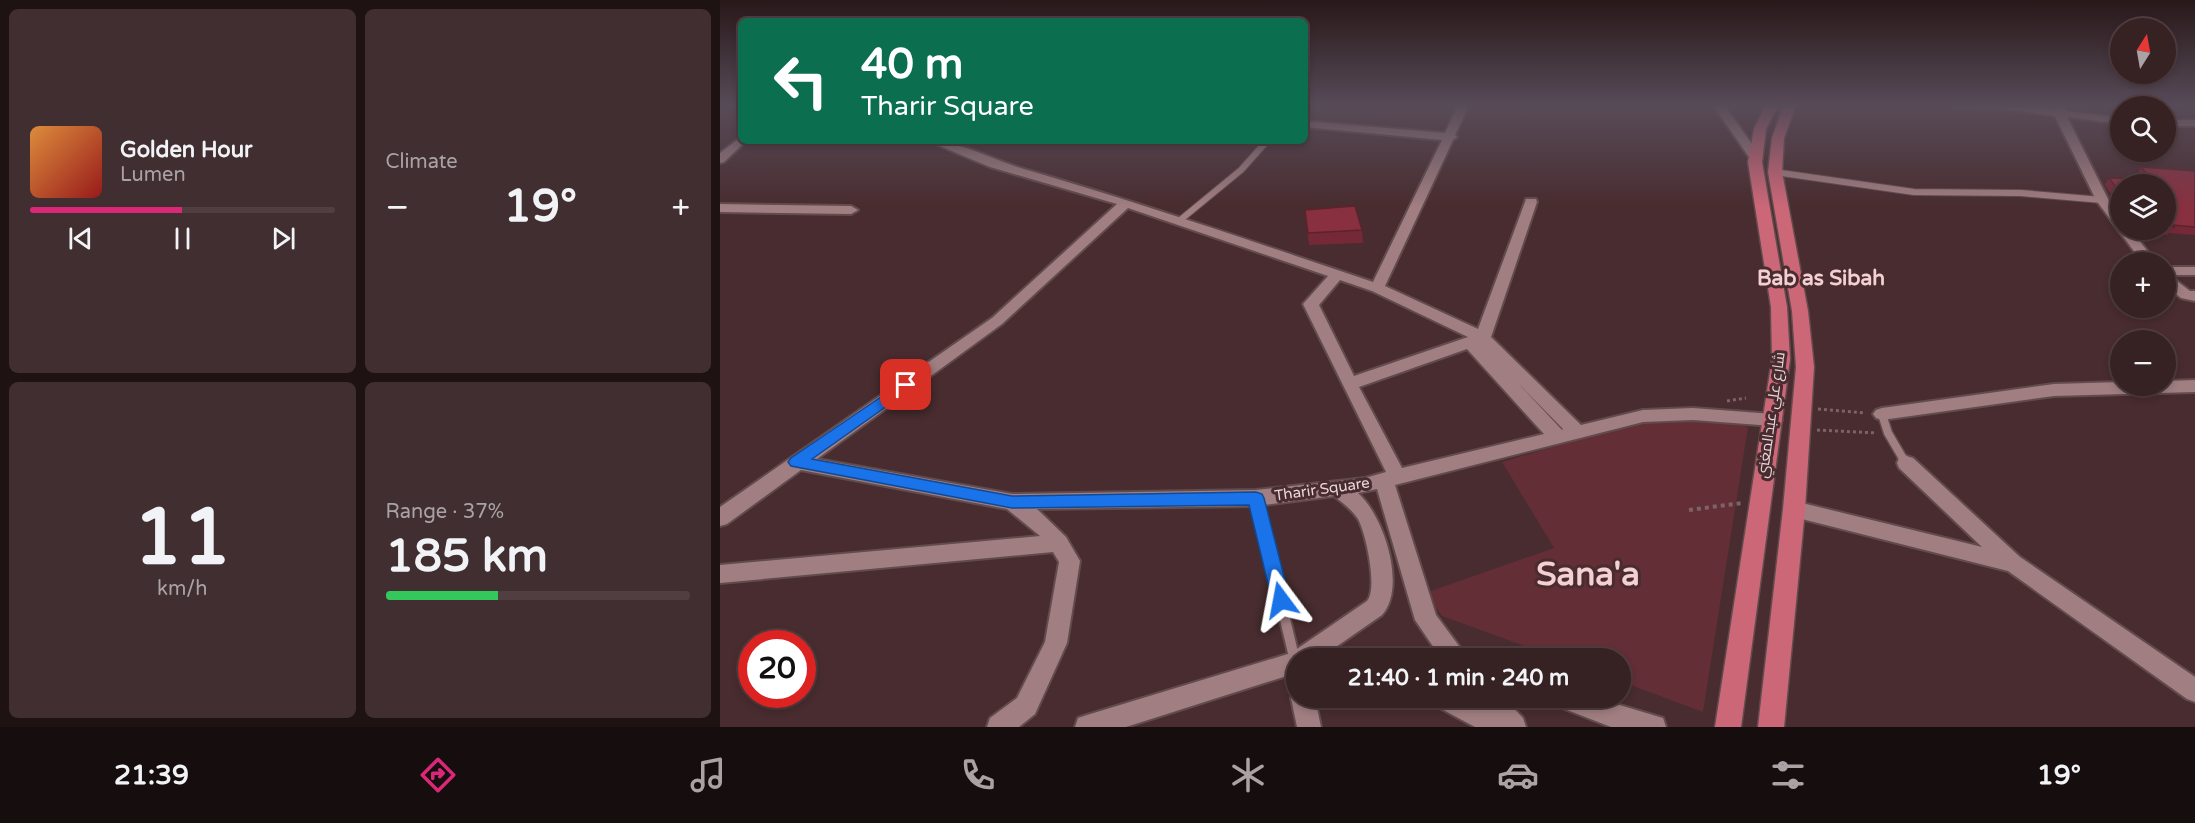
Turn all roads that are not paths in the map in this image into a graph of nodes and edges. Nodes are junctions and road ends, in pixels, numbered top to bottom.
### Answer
1 (1450, 139) edge
2 (1744, 139) edge
3 (1758, 139) edge
4 (1776, 139) edge
5 (2074, 139) edge
6 (738, 143) edge
7 (942, 144) edge
8 (1264, 144) edge
9 (1755, 157) junction
10 (720, 159) edge
11 (1775, 172) junction
12 (2102, 200) junction
13 (1531, 202) dead end
14 (1126, 203) junction
15 (720, 208) edge
16 (851, 210) dead end
17 (2110, 211) edge
18 (1179, 221) junction
19 (2132, 240) edge
20 (2141, 252) edge
21 (2195, 271) edge
22 (2176, 272) edge
23 (1338, 274) junction
24 (2176, 287) edge
25 (1377, 288) junction
26 (2195, 296) edge
27 (1477, 341) junction
28 (1349, 384) junction
29 (2195, 386) edge
30 (1879, 414) joint
31 (1773, 420) junction
32 (1576, 431) junction
33 (1557, 436) junction
34 (796, 462) junction
35 (1906, 463) joint
36 (1391, 478) junction
37 (1337, 488) junction
38 (1256, 498) junction
39 (1012, 502) junction
40 (1794, 509) junction
41 (720, 518) edge
42 (1059, 543) junction
43 (2013, 563) junction
44 (720, 574) edge
45 (1293, 648) edge
46 (1315, 648) edge
47 (1449, 648) edge
48 (1286, 665) edge
49 (2195, 691) edge
50 (1305, 708) edge
51 (1465, 708) edge
52 (1497, 708) edge
53 (1592, 708) edge
54 (999, 727) edge
55 (1087, 727) edge
56 (1309, 727) edge
57 (1495, 727) edge
58 (1514, 727) edge
59 (1654, 727) edge
60 (1728, 727) edge
61 (1771, 727) edge

1 - 25 street
2 - 9 street
3 - 9 main road, شارع علي عبدالمغني
4 - 11 main road, شارع علي عبدالمغني
5 - 12 street
6 - 10 street
7 - 14 street
8 - 18 lane
9 - 31 main road, شارع علي عبدالمغني
11 - 12 lane
11 - 40 main road, شارع علي عبدالمغني
12 - 17 street
13 - 27 street
14 - 18 street
14 - 34 street
15 - 16 street
18 - 23 street
19 - 20 street
21 - 22 street
23 - 25 street
23 - 28 street
24 - 26 street
25 - 27 street
27 - 28 street
27 - 32 street
27 - 33 street
28 - 36 street
29 - 30 street
30 - 35 lane
31 - 32 street, Tharir Square
31 - 60 main road, شارع علي عبدالمغني
32 - 33 street, Tharir Square
33 - 36 street, Tharir Square
34 - 39 street, Tharir Square
34 - 41 street
35 - 43 street
36 - 37 street, Tharir Square
36 - 47 street, Tharir Square
37 - 38 street, Tharir Square
37 - 46 street
38 - 39 street, Tharir Square
38 - 45 lane
39 - 42 street
40 - 43 street
40 - 61 main road, شارع علي عبدالمغني
42 - 44 street
42 - 54 street
43 - 49 street
48 - 55 street
50 - 56 street
51 - 57 street
52 - 58 street
53 - 59 street

